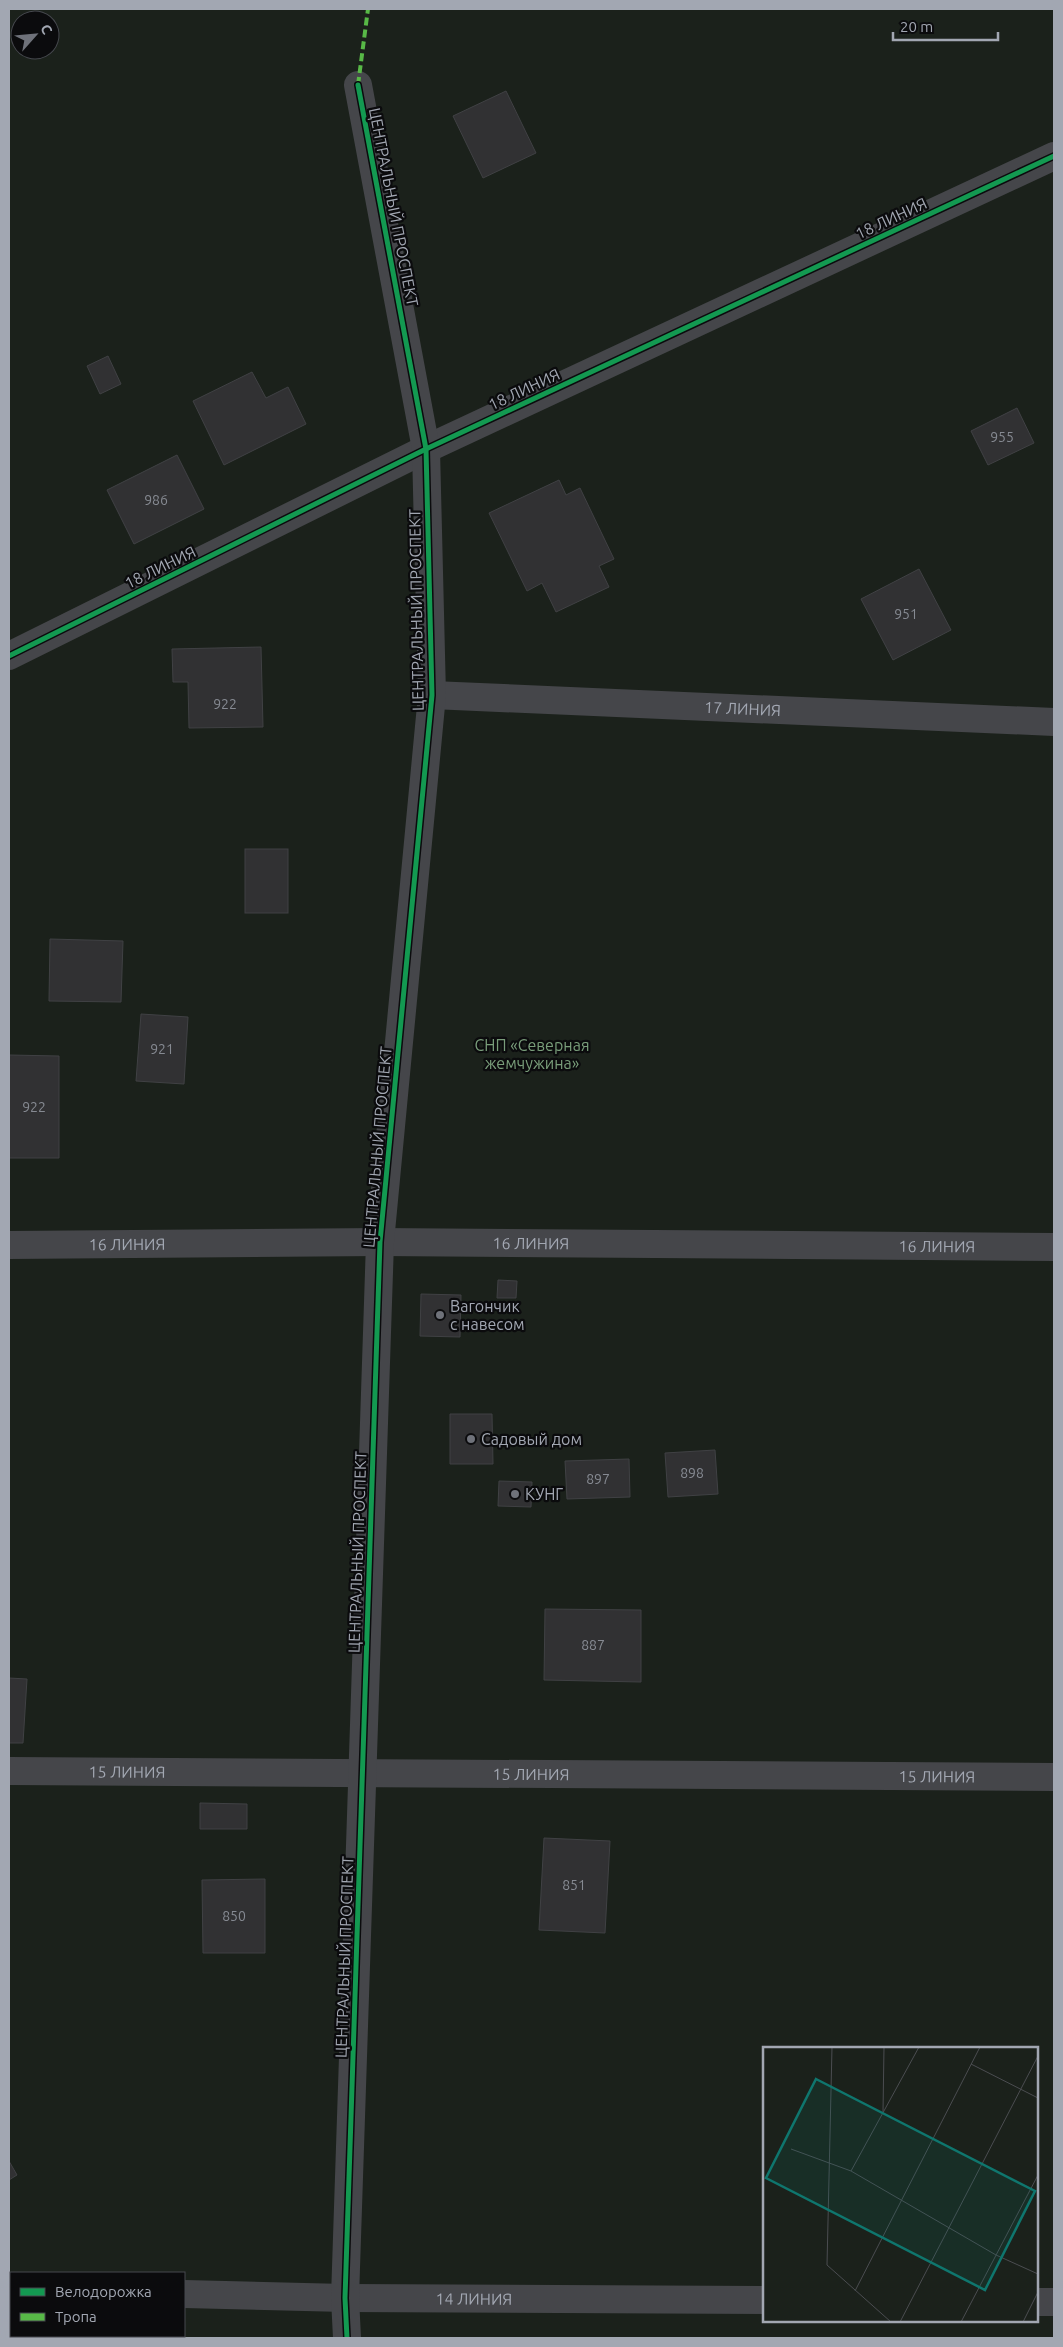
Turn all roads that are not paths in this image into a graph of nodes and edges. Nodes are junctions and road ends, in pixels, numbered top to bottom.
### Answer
1 (358, 85) dead end
2 (1054, 156) edge
3 (426, 449) junction
4 (9, 656) edge
5 (432, 695) junction
6 (1052, 721) edge
7 (380, 1242) junction
8 (9, 1245) edge
9 (1054, 1248) edge
10 (9, 1771) edge
11 (362, 1774) junction
12 (1054, 1777) edge
13 (185, 2294) edge
14 (345, 2298) junction
15 (763, 2300) edge
16 (1038, 2302) edge
17 (1054, 2302) edge
18 (347, 2338) edge

1 - 3 street, ЦЕНТРАЛЬНЫЙ ПРОСПЕКТ
2 - 3 street, 18 ЛИНИЯ
3 - 4 street, 18 ЛИНИЯ
3 - 5 street, ЦЕНТРАЛЬНЫЙ ПРОСПЕКТ
5 - 6 street, 17 ЛИНИЯ
5 - 7 street, ЦЕНТРАЛЬНЫЙ ПРОСПЕКТ
7 - 8 street, 16 ЛИНИЯ
7 - 9 street, 16 ЛИНИЯ
7 - 11 street, ЦЕНТРАЛЬНЫЙ ПРОСПЕКТ
10 - 11 street, 15 ЛИНИЯ
11 - 12 street, 15 ЛИНИЯ
11 - 14 street, ЦЕНТРАЛЬНЫЙ ПРОСПЕКТ
13 - 14 street, 14 ЛИНИЯ
14 - 15 street, 14 ЛИНИЯ
14 - 18 street, ЦЕНТРАЛЬНЫЙ ПРОСПЕКТ
16 - 17 street

